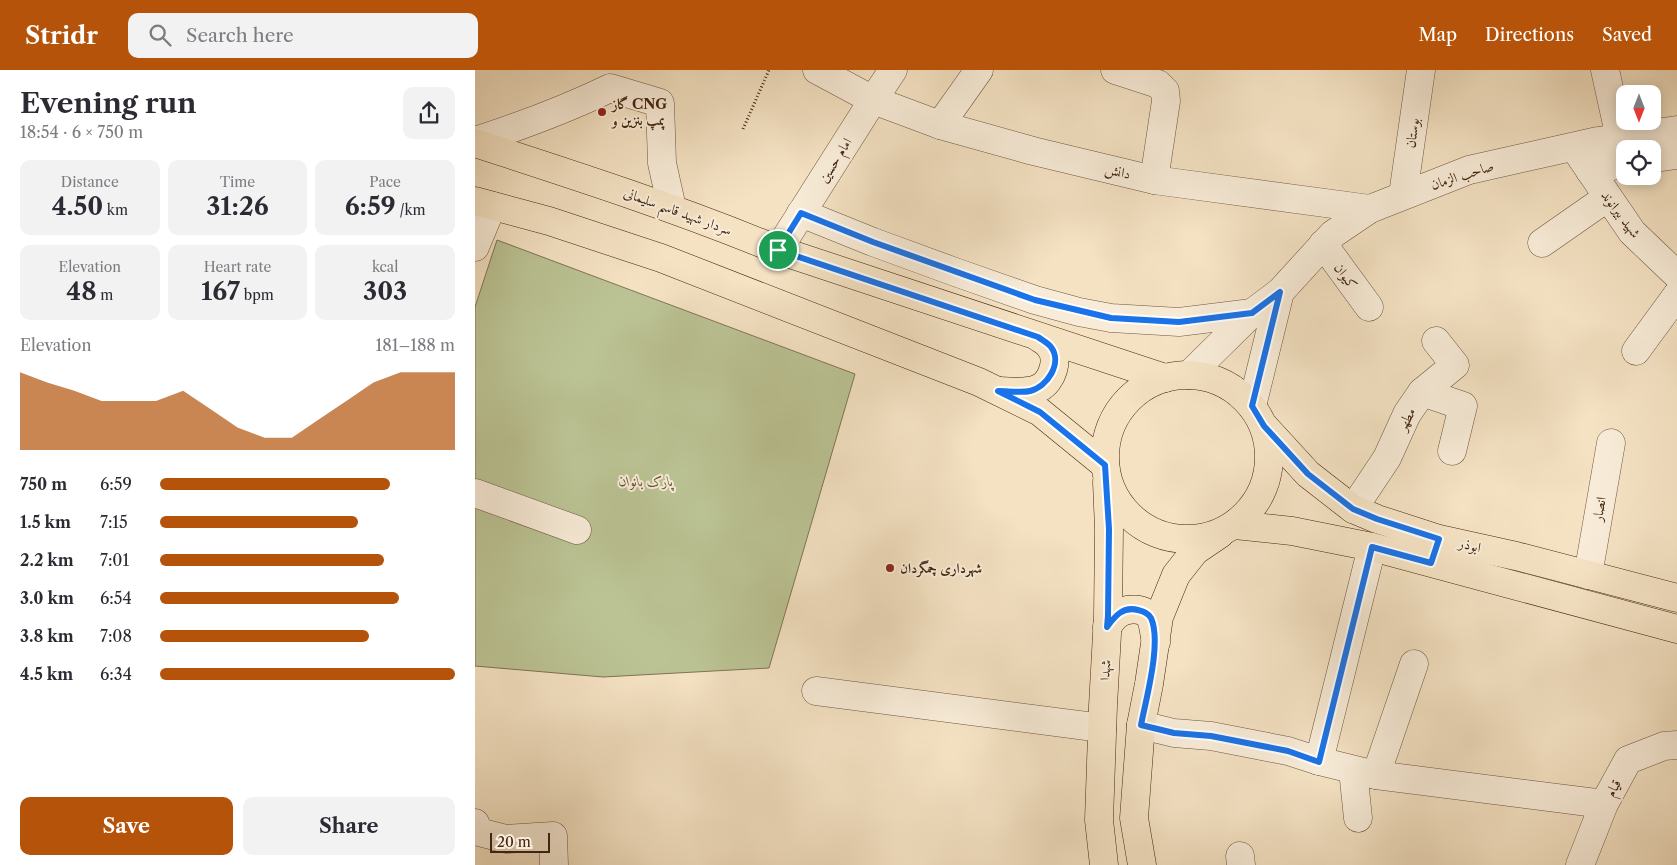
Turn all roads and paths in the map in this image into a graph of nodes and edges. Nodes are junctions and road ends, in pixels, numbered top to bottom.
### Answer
1 (769, 70) edge
2 (817, 70) edge
3 (893, 70) edge
4 (979, 70) edge
5 (1421, 70) edge
6 (1605, 70) edge
7 (1119, 71) edge
8 (873, 100) junction
9 (940, 125) junction
10 (743, 129) dead end
11 (1677, 130) edge
12 (1620, 140) edge
13 (1650, 140) edge
14 (475, 142) edge
15 (1575, 147) junction
16 (1616, 150) edge
17 (1616, 154) edge
18 (1677, 155) edge
19 (1661, 157) edge
20 (1590, 170) junction
21 (1154, 180) junction
22 (1403, 195) junction
23 (1607, 197) junction
24 (483, 204) edge
25 (672, 208) junction
26 (1370, 209) junction
27 (801, 213) junction
28 (1542, 243) dead end
29 (1323, 244) junction
30 (475, 247) edge
31 (778, 250) junction
32 (1677, 275) edge
33 (1280, 292) junction
34 (1677, 295) edge
35 (1369, 307) dead end
36 (1252, 313) junction
37 (1038, 337) junction
38 (1436, 341) dead end
39 (1636, 351) dead end
40 (1177, 377) junction
41 (998, 391) junction
42 (1422, 392) junction
43 (1258, 416) junction
44 (1611, 443) dead end
45 (1451, 451) dead end
46 (1106, 470) junction
47 (475, 493) edge
48 (1353, 509) junction
49 (1230, 528) junction
50 (577, 530) dead end
51 (1372, 547) junction
52 (1435, 551) junction
53 (1588, 575) junction
54 (1677, 598) edge
55 (1107, 627) junction
56 (1677, 629) edge
57 (1155, 642) junction
58 (1414, 664) dead end
59 (816, 691) dead end
60 (1141, 725) junction
61 (1102, 728) junction
62 (1677, 745) edge
63 (1319, 762) junction
64 (1365, 773) junction
65 (1605, 804) junction
66 (1358, 818) dead end
67 (475, 823) edge
68 (554, 865) edge
69 (1104, 865) edge
70 (1141, 865) edge
71 (1580, 865) edge

1 - 10 path
2 - 8 street, دانش
3 - 8 street, امام حسین
4 - 9 street
5 - 22 street, بوستان
6 - 12 street
7 - 21 street
8 - 9 street, دانش
8 - 27 street, امام حسین
9 - 21 street, دانش
11 - 13 street, صاحب الزمان
14 - 25 main road, سردار شهید قاسم سلیمانی
14 - 25 street
15 - 16 street, صاحب الزمان
15 - 20 street, شهید بیرانوند
15 - 22 street, صاحب الزمان
17 - 20 street
18 - 19 street
20 - 23 street, شهید بیرانوند
21 - 26 street, دانش
22 - 26 street, صاحب الزمان
23 - 28 street
23 - 32 street, شهید بیرانوند
24 - 30 street
24 - 41 main road
25 - 31 main road, سردار شهید قاسم سلیمانی
26 - 29 street, صاحب الزمان
27 - 31 street, امام حسین
27 - 36 street
29 - 33 street, صاحب الزمان
29 - 35 street, کیوان
31 - 37 main road, سردار شهید قاسم سلیمانی
33 - 36 street, صاحب الزمان
33 - 43 street
34 - 39 street
36 - 40 street, صاحب الزمان
37 - 40 main road, سردار شهید قاسم سلیمانی
37 - 41 main road
38 - 42 street, مطهر
40 - 43 main road
40 - 46 main road
41 - 46 main road
42 - 45 street
42 - 48 street, مطهر
43 - 48 main road, ابوذر
43 - 49 main road
44 - 53 street, انصار
46 - 49 main road
46 - 55 main road, شهدا
47 - 50 street
48 - 52 main road, ابوذر
49 - 51 main road, ابوذر
49 - 57 main road
51 - 52 main road, ابوذر
51 - 63 street
52 - 53 main road, ابوذر
52 - 56 main road, ابوذر
53 - 54 main road, ابوذر
55 - 57 main road
55 - 61 main road, شهدا
57 - 60 main road
58 - 64 street
59 - 61 street
60 - 63 street
60 - 70 main road
61 - 69 main road, شهدا
62 - 65 street, قیام
63 - 64 street
64 - 65 street
64 - 66 street
65 - 71 street, قیام
67 - 68 street

